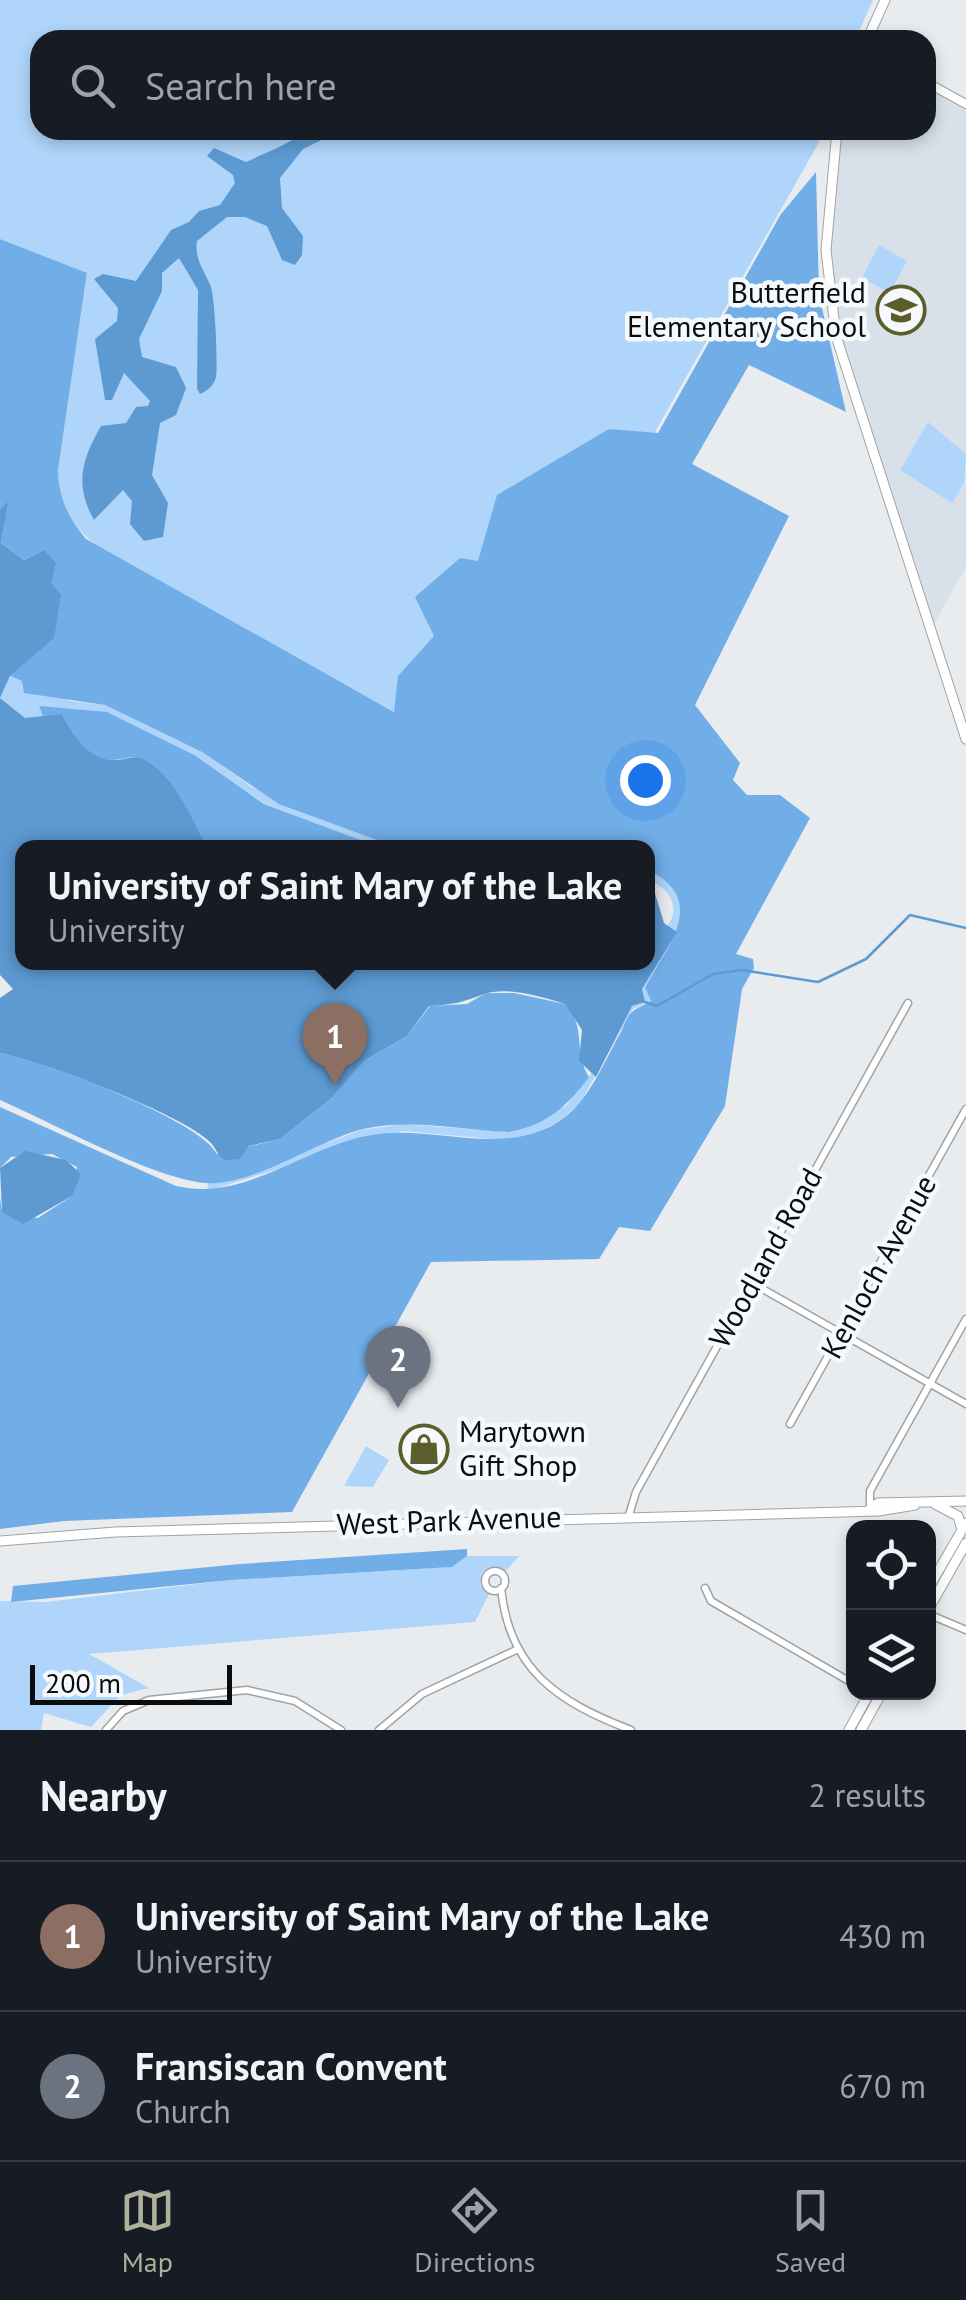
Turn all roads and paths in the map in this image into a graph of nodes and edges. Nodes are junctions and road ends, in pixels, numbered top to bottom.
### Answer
1 (885, 0) edge
2 (872, 30) edge
3 (936, 88) edge
4 (966, 104) edge
5 (837, 140) edge
6 (966, 739) edge
7 (908, 1003) dead end
8 (966, 1109) edge
9 (752, 1284) junction
10 (966, 1320) edge
11 (842, 1334) junction
12 (930, 1384) junction
13 (966, 1404) edge
14 (790, 1424) dead end
15 (966, 1501) edge
16 (934, 1502) junction
17 (870, 1509) junction
18 (629, 1514) junction
19 (964, 1526) edge
20 (0, 1542) edge
21 (966, 1542) edge
22 (936, 1576) edge
23 (502, 1588) dead end
24 (705, 1588) dead end
25 (929, 1610) edge
26 (936, 1616) edge
27 (966, 1630) edge
28 (516, 1650) junction
29 (846, 1679) edge
30 (866, 1700) edge
31 (878, 1700) edge
32 (106, 1730) edge
33 (341, 1730) edge
34 (380, 1730) edge
35 (630, 1730) edge
36 (849, 1730) edge
37 (861, 1730) edge

1 - 2 main road
3 - 4 street
5 - 6 main road
7 - 9 street, Woodland Road
8 - 11 street, Kenloch Avenue
9 - 11 street
9 - 18 street, Woodland Road
10 - 12 street
11 - 12 street
11 - 14 street, Kenloch Avenue
12 - 13 street
12 - 17 street
15 - 16 main road, West Park Avenue
16 - 17 main road, West Park Avenue
16 - 19 main road
17 - 18 main road, West Park Avenue
18 - 20 main road, West Park Avenue
19 - 22 main road
21 - 25 main road
23 - 28 street
24 - 29 street
26 - 27 street
28 - 34 street
28 - 35 street
30 - 36 main road
31 - 37 main road
32 - 33 street

